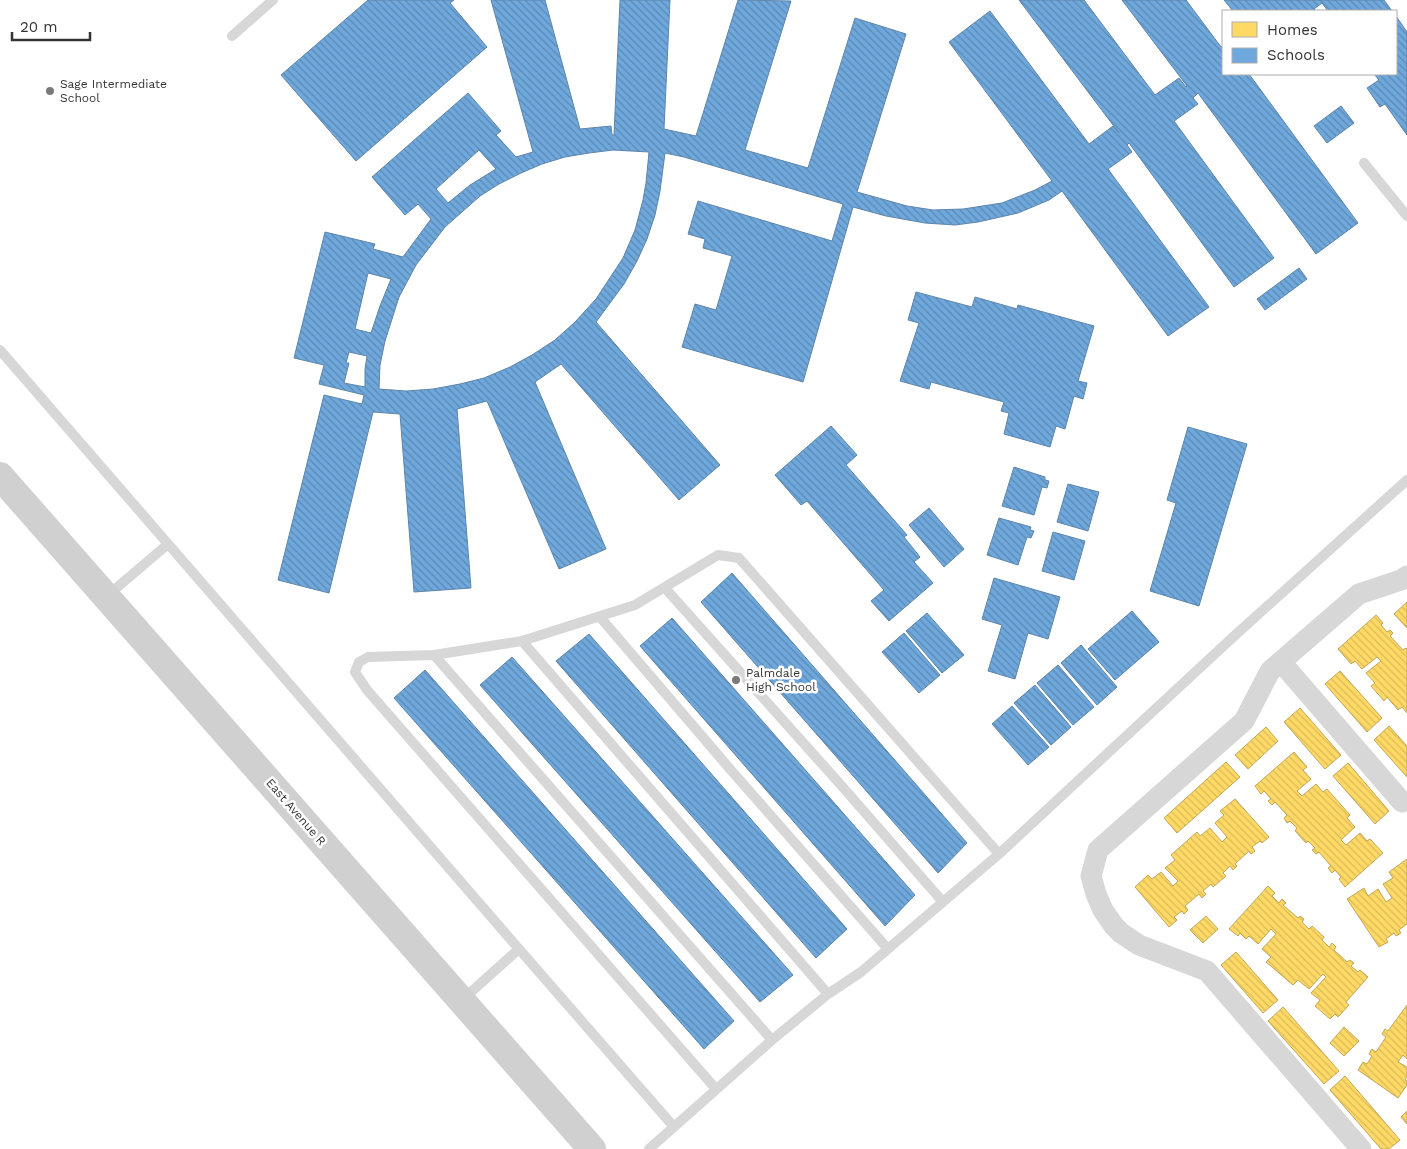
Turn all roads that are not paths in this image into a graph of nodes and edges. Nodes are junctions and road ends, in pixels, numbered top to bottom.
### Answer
1 (273, 0) edge
2 (232, 36) dead end
3 (1364, 163) dead end
4 (1407, 216) edge
5 (0, 350) edge
6 (0, 476) edge
7 (1407, 480) edge
8 (168, 544) junction
9 (1407, 576) edge
10 (665, 588) junction
11 (106, 596) junction
12 (600, 617) junction
13 (522, 641) junction
14 (434, 655) junction
15 (1280, 662) junction
16 (1402, 802) dead end
17 (999, 854) junction
18 (943, 902) junction
19 (518, 949) junction
20 (888, 949) junction
21 (828, 994) junction
22 (462, 1000) junction
23 (772, 1040) junction
24 (716, 1089) junction
25 (674, 1127) junction
26 (592, 1149) edge
27 (649, 1149) edge
28 (1361, 1149) edge

1 - 2 lane
3 - 4 lane
5 - 8 lane
6 - 11 main road, East Avenue R
7 - 17 lane
8 - 11 lane
8 - 19 lane
9 - 15 street
10 - 12 lane
10 - 17 lane
10 - 18 lane
11 - 22 main road, East Avenue R
12 - 13 lane
12 - 20 lane
13 - 14 lane
13 - 21 lane
14 - 23 lane
14 - 24 lane
15 - 16 street
15 - 28 street
17 - 18 lane
18 - 20 lane
19 - 22 lane
19 - 25 lane
20 - 21 lane
21 - 23 lane
22 - 26 main road, East Avenue R
23 - 24 lane
24 - 25 lane
25 - 27 lane

